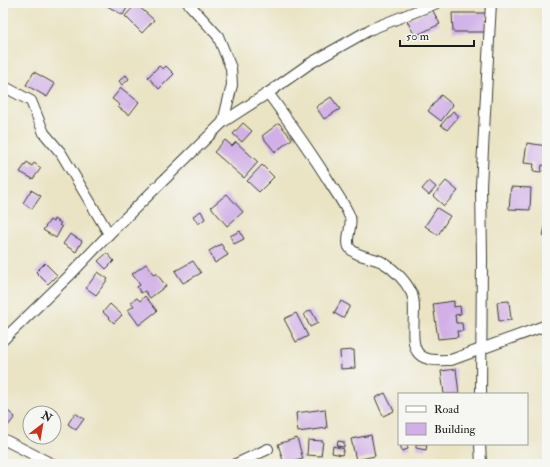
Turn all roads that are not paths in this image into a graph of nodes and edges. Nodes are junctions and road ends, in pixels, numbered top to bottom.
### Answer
1 (188, 3) edge
2 (437, 3) edge
3 (490, 3) edge
4 (3, 86) edge
5 (268, 93) junction
6 (223, 122) junction
7 (109, 234) junction
8 (547, 325) edge
9 (3, 340) edge
10 (482, 350) junction
11 (481, 393) edge
12 (3, 439) edge
13 (480, 445) edge
14 (268, 449) dead end
15 (52, 464) edge
16 (236, 464) edge
17 (481, 464) edge

1 - 6 street
2 - 5 street
3 - 10 street
4 - 7 street
5 - 6 street
5 - 10 street
6 - 7 street
7 - 9 street
8 - 10 street
10 - 11 street
12 - 15 street
13 - 17 street
14 - 16 street

